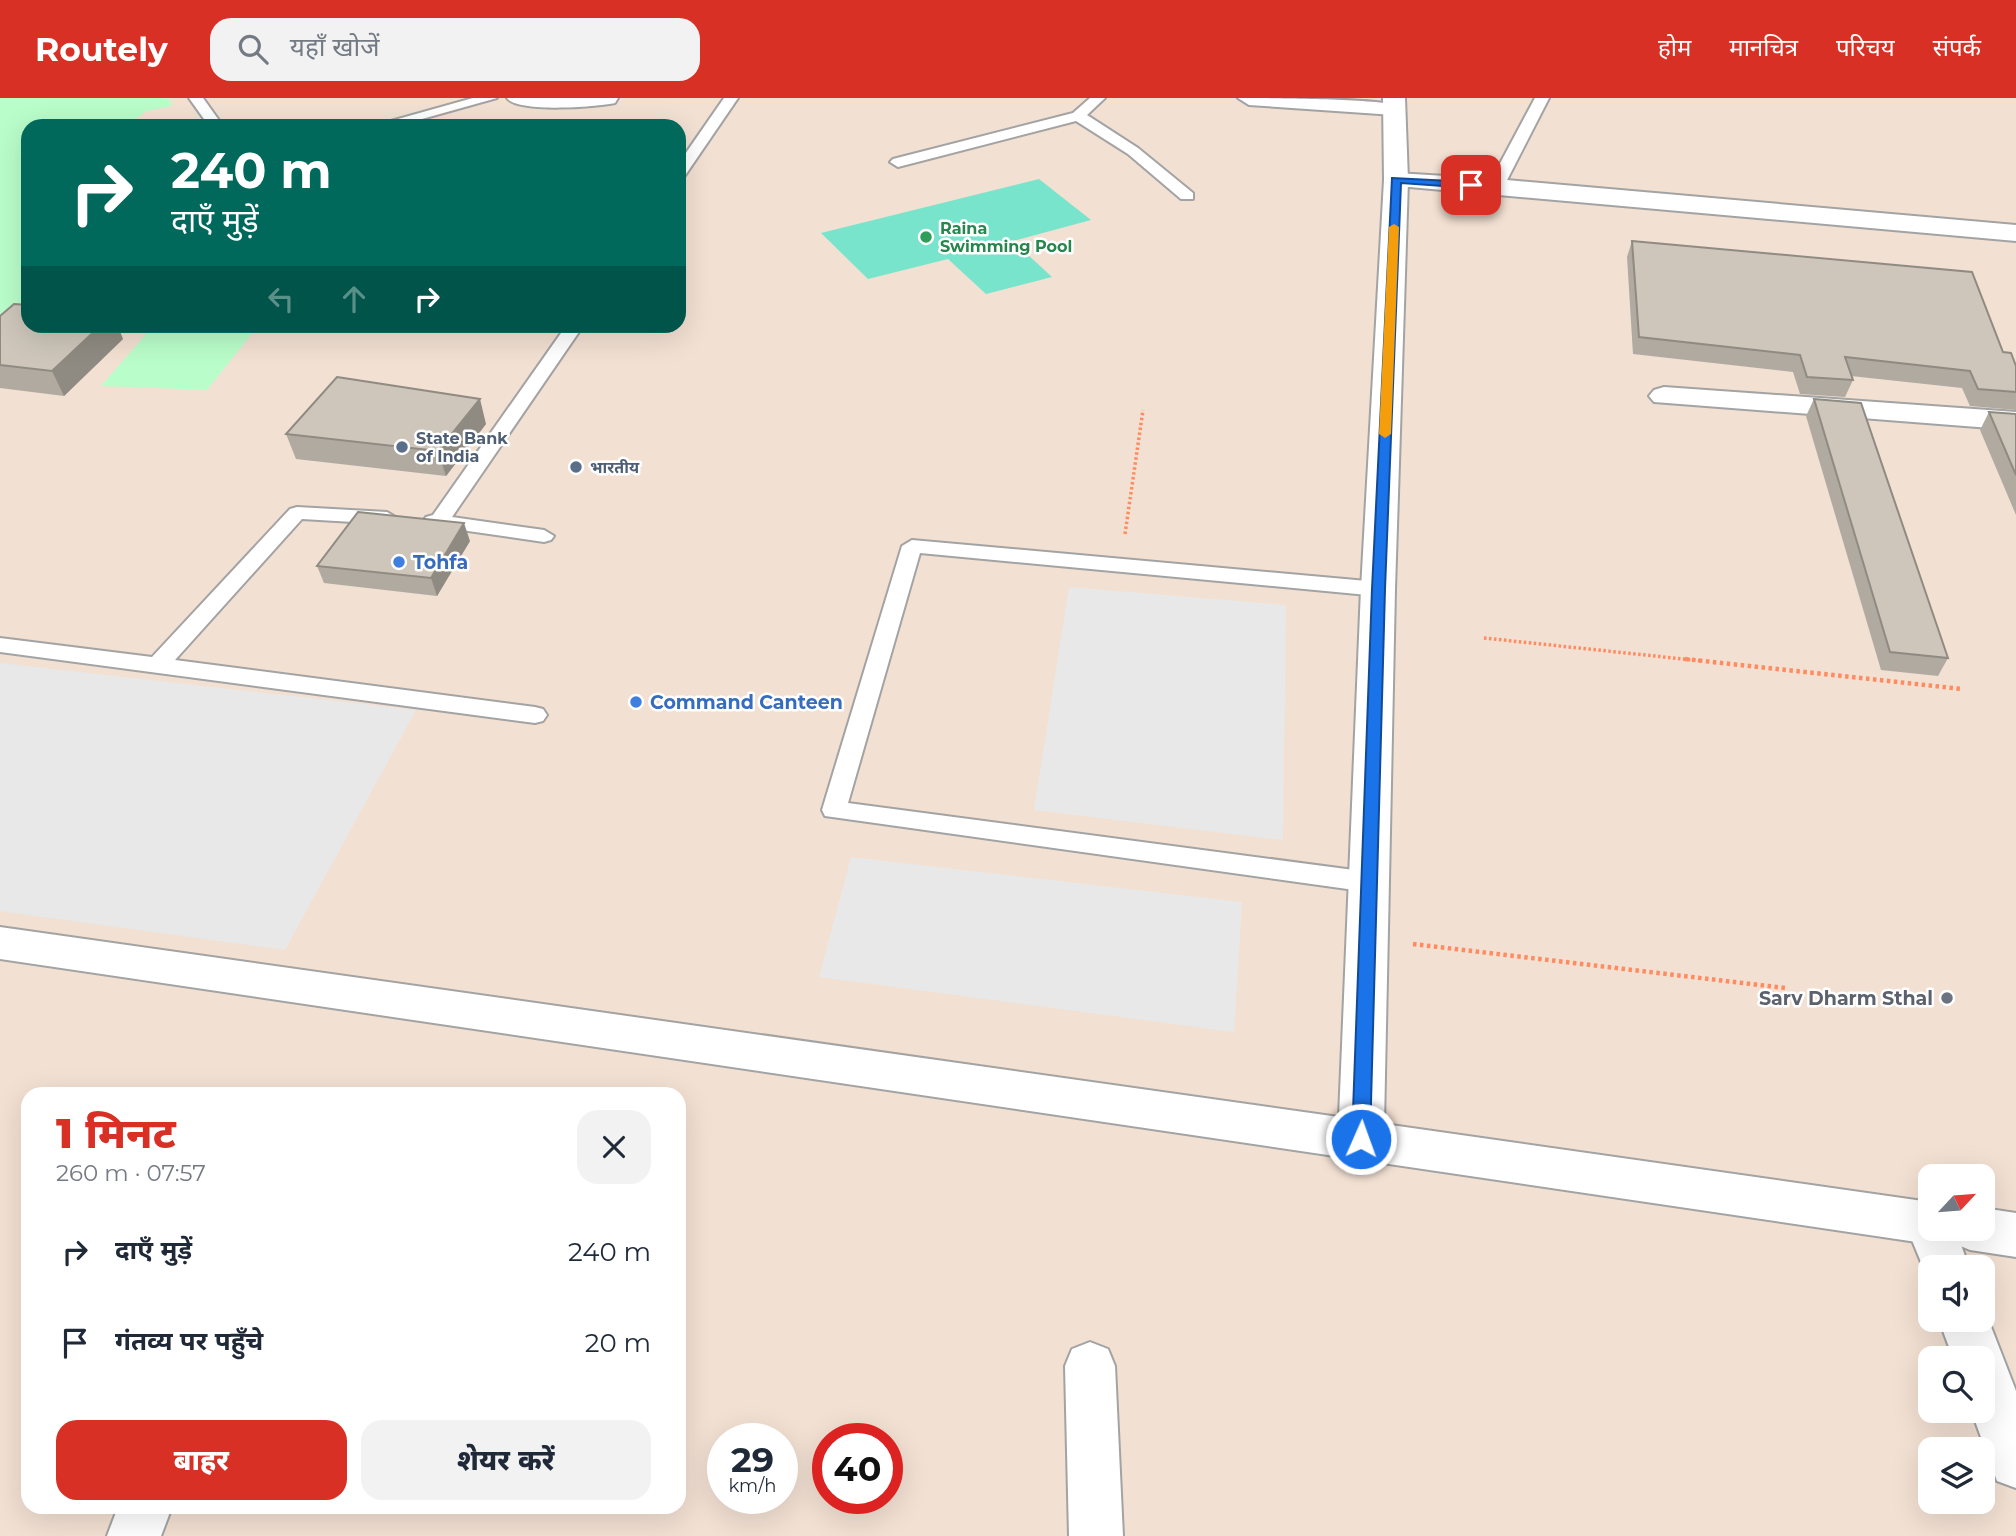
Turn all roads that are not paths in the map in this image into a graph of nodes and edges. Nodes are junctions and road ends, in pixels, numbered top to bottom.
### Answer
1 (196, 98) edge
2 (490, 98) edge
3 (518, 98) edge
4 (607, 98) edge
5 (731, 98) edge
6 (1098, 98) edge
7 (1249, 98) edge
8 (1542, 98) edge
9 (1394, 103) edge
10 (1078, 117) junction
11 (211, 119) edge
12 (408, 119) edge
13 (898, 162) dead end
14 (686, 164) edge
15 (1396, 180) junction
16 (1496, 186) junction
17 (1186, 196) dead end
18 (2013, 238) edge
19 (569, 333) edge
20 (1664, 396) dead end
21 (2016, 421) edge
22 (439, 521) junction
23 (544, 536) dead end
24 (1378, 589) junction
25 (0, 645) edge
26 (157, 666) junction
27 (535, 715) dead end
28 (1369, 882) junction
29 (0, 943) edge
30 (1361, 1139) junction
31 (1918, 1223) edge
32 (1995, 1233) edge
33 (2016, 1235) edge
34 (1090, 1366) dead end
35 (1995, 1404) edge
36 (2016, 1462) edge
37 (142, 1514) edge
38 (134, 1536) edge
39 (1096, 1536) edge

1 - 11 lane
2 - 12 lane
3 - 4 street
5 - 14 lane
6 - 10 lane
7 - 9 street
8 - 16 lane
9 - 15 street
10 - 13 lane
10 - 17 lane
15 - 16 street
15 - 24 street
16 - 18 street
19 - 22 lane
20 - 21 street
22 - 23 lane
22 - 26 lane
24 - 28 street
24 - 28 lane
25 - 26 lane
26 - 27 lane
28 - 30 street
29 - 30 street
30 - 31 street
32 - 33 street
34 - 39 street
35 - 36 street
37 - 38 street

